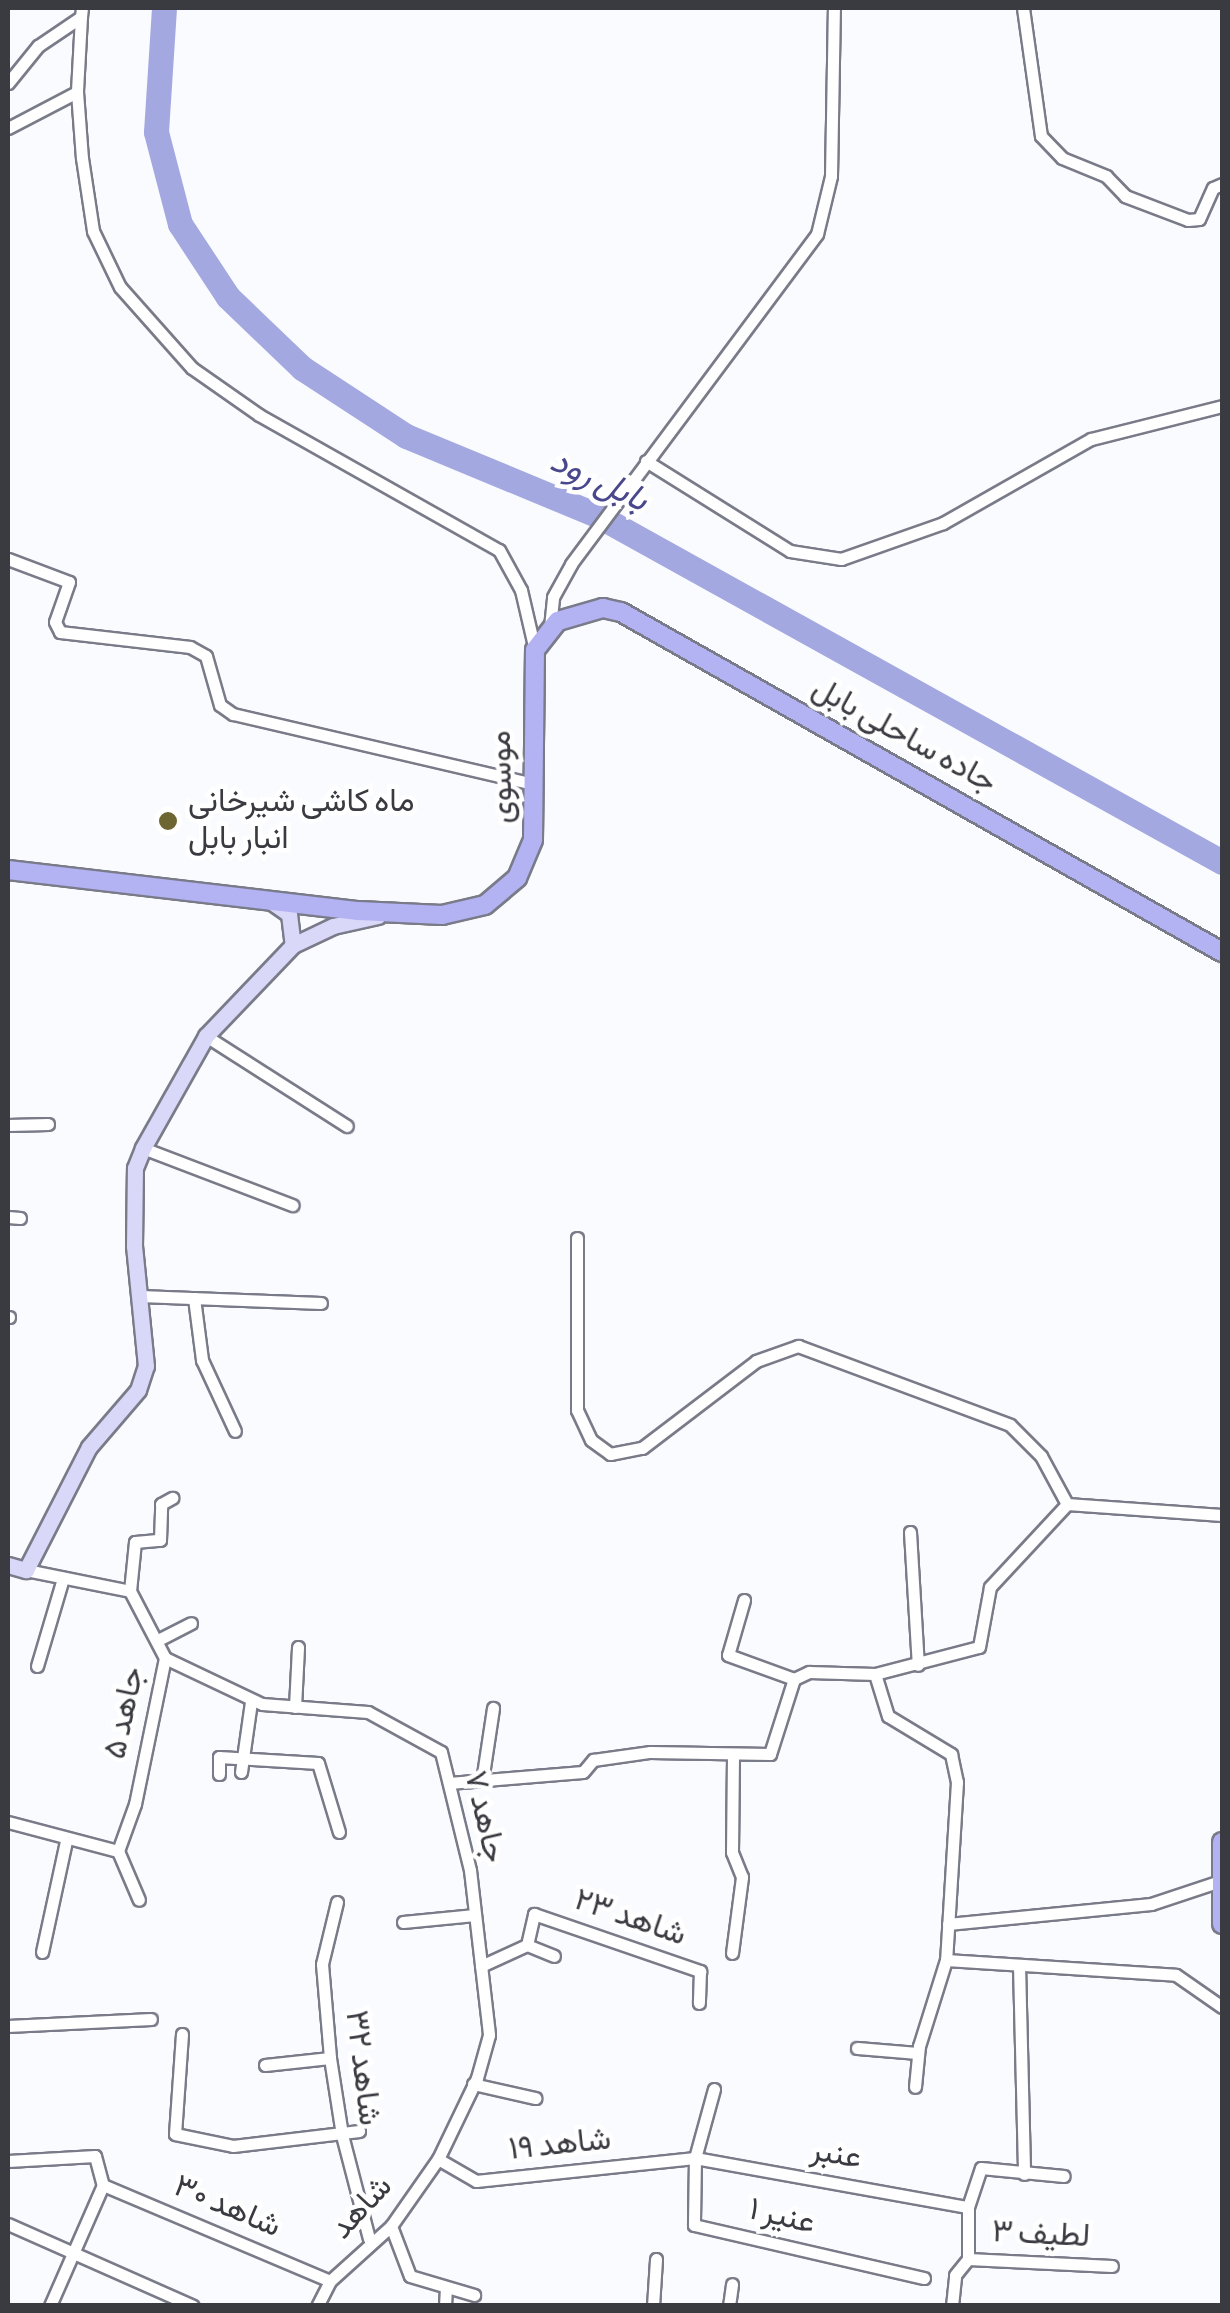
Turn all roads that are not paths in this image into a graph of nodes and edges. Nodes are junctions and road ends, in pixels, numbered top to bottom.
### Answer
1 (834, 8) edge
2 (1023, 8) edge
3 (82, 12) edge
4 (8, 83) edge
5 (77, 92) junction
6 (8, 128) edge
7 (1222, 184) edge
8 (1222, 406) edge
9 (646, 461) junction
10 (8, 559) edge
11 (550, 627) junction
12 (535, 650) junction
13 (533, 784) junction
14 (8, 870) edge
15 (269, 900) junction
16 (403, 913) junction
17 (293, 945) junction
18 (1222, 952) edge
19 (206, 1036) junction
20 (8, 1124) edge
21 (48, 1124) dead end
22 (347, 1126) dead end
23 (142, 1148) junction
24 (292, 1206) dead end
25 (577, 1238) dead end
26 (140, 1296) junction
27 (194, 1298) junction
28 (321, 1303) dead end
29 (235, 1431) dead end
30 (172, 1498) dead end
31 (1067, 1504) junction
32 (1222, 1515) edge
33 (910, 1532) dead end
34 (8, 1565) edge
35 (26, 1570) junction
36 (63, 1578) junction
37 (130, 1591) junction
38 (744, 1600) dead end
39 (191, 1623) dead end
40 (158, 1640) junction
41 (298, 1647) dead end
42 (165, 1658) junction
43 (37, 1666) dead end
44 (918, 1666) junction
45 (875, 1674) junction
46 (794, 1679) junction
47 (251, 1702) junction
48 (295, 1707) junction
49 (493, 1708) dead end
50 (733, 1755) junction
51 (242, 1766) junction
52 (219, 1774) dead end
53 (482, 1780) junction
54 (449, 1783) junction
55 (8, 1822) edge
56 (339, 1832) dead end
57 (66, 1841) junction
58 (1222, 1842) edge
59 (118, 1851) junction
60 (1220, 1882) junction
61 (138, 1900) dead end
62 (337, 1902) dead end
63 (475, 1915) junction
64 (403, 1922) dead end
65 (948, 1924) junction
66 (1222, 1924) edge
67 (527, 1945) junction
68 (42, 1952) dead end
69 (732, 1952) dead end
70 (554, 1956) dead end
71 (946, 1960) junction
72 (1019, 1965) junction
73 (481, 1966) junction
74 (699, 2003) dead end
75 (1222, 2007) edge
76 (152, 2019) dead end
77 (8, 2026) edge
78 (182, 2034) dead end
79 (489, 2035) joint
80 (857, 2048) dead end
81 (918, 2053) junction
82 (330, 2058) junction
83 (265, 2065) dead end
84 (474, 2084) junction
85 (915, 2088) dead end
86 (714, 2089) dead end
87 (535, 2098) dead end
88 (359, 2131) dead end
89 (342, 2135) junction
90 (695, 2158) junction
91 (438, 2159) junction
92 (8, 2161) edge
93 (1024, 2174) junction
94 (1064, 2176) dead end
95 (102, 2185) junction
96 (968, 2207) junction
97 (8, 2224) edge
98 (391, 2226) junction
99 (369, 2240) junction
100 (74, 2250) junction
101 (656, 2259) dead end
102 (968, 2259) junction
103 (1112, 2266) dead end
104 (924, 2278) dead end
105 (330, 2280) junction
106 (732, 2284) dead end
107 (446, 2288) junction
108 (474, 2295) dead end
109 (50, 2306) edge
110 (194, 2306) edge
111 (316, 2306) edge
112 (445, 2306) edge
113 (653, 2306) edge
114 (728, 2306) edge
115 (952, 2306) edge

1 - 9 street
2 - 7 street
3 - 4 street
3 - 5 street
5 - 6 street
5 - 12 street
8 - 9 street
9 - 11 street
10 - 13 street
11 - 12 main road
11 - 18 main road, جاده ساحلی بابل
12 - 13 main road, موسوی
13 - 16 main road, موسوی
14 - 15 main road, موسوی
15 - 16 main road, موسوی
15 - 17 main road
16 - 17 main road
17 - 19 main road
19 - 22 street
19 - 23 main road
20 - 21 street
23 - 24 street
23 - 26 main road
25 - 31 street
26 - 27 street
26 - 35 main road
27 - 28 street
27 - 29 street
30 - 37 street
31 - 32 street
31 - 44 street
33 - 44 street
34 - 35 main road
35 - 36 street
36 - 37 street
36 - 43 street
37 - 40 street, جاهد ۵
38 - 46 street
39 - 40 street
40 - 42 street, جاهد ۵
41 - 48 street
42 - 47 street, جاهد ۷
42 - 59 street, جاهد ۵
44 - 45 street
45 - 46 street
45 - 65 street
46 - 50 street
47 - 48 street, جاهد ۷
47 - 51 street
48 - 54 street, جاهد ۷
49 - 53 street
50 - 53 street
50 - 69 street
51 - 52 street
51 - 56 street
53 - 54 street
54 - 63 street, جاهد ۷
55 - 57 street
57 - 59 street
57 - 68 street
58 - 60 main road
59 - 61 street
60 - 65 street
60 - 66 main road
62 - 82 street, شاهد ۳۲
63 - 64 street
63 - 73 street, جاهد ۷
65 - 71 street
67 - 70 street
67 - 73 street, شاهد ۲۳
67 - 74 street, شاهد ۲۳
71 - 72 street
71 - 81 street
72 - 75 street
72 - 93 street
73 - 79 street, جاهد ۷
76 - 77 street
78 - 89 street
79 - 84 street, شاهد
80 - 81 street
81 - 85 street
82 - 83 street
82 - 89 street, شاهد ۳۲
84 - 87 street
84 - 91 street, شاهد
86 - 90 street
88 - 89 street
89 - 99 street, شاهد ۳۲
90 - 91 street, شاهد ۱۹
90 - 96 street, عنبر
90 - 104 street, عنیر ۱
91 - 98 street, شاهد
92 - 95 street
93 - 94 street
93 - 96 street
95 - 100 street
95 - 105 street, شاهد ۳۰
96 - 102 street
97 - 100 street
98 - 99 street, شاهد
98 - 107 street
99 - 105 street, شاهد
100 - 109 street
100 - 110 street
101 - 113 street
102 - 103 street, لطیف ۳
102 - 115 street
105 - 111 street, شاهد
106 - 114 street
107 - 108 street
107 - 112 street

